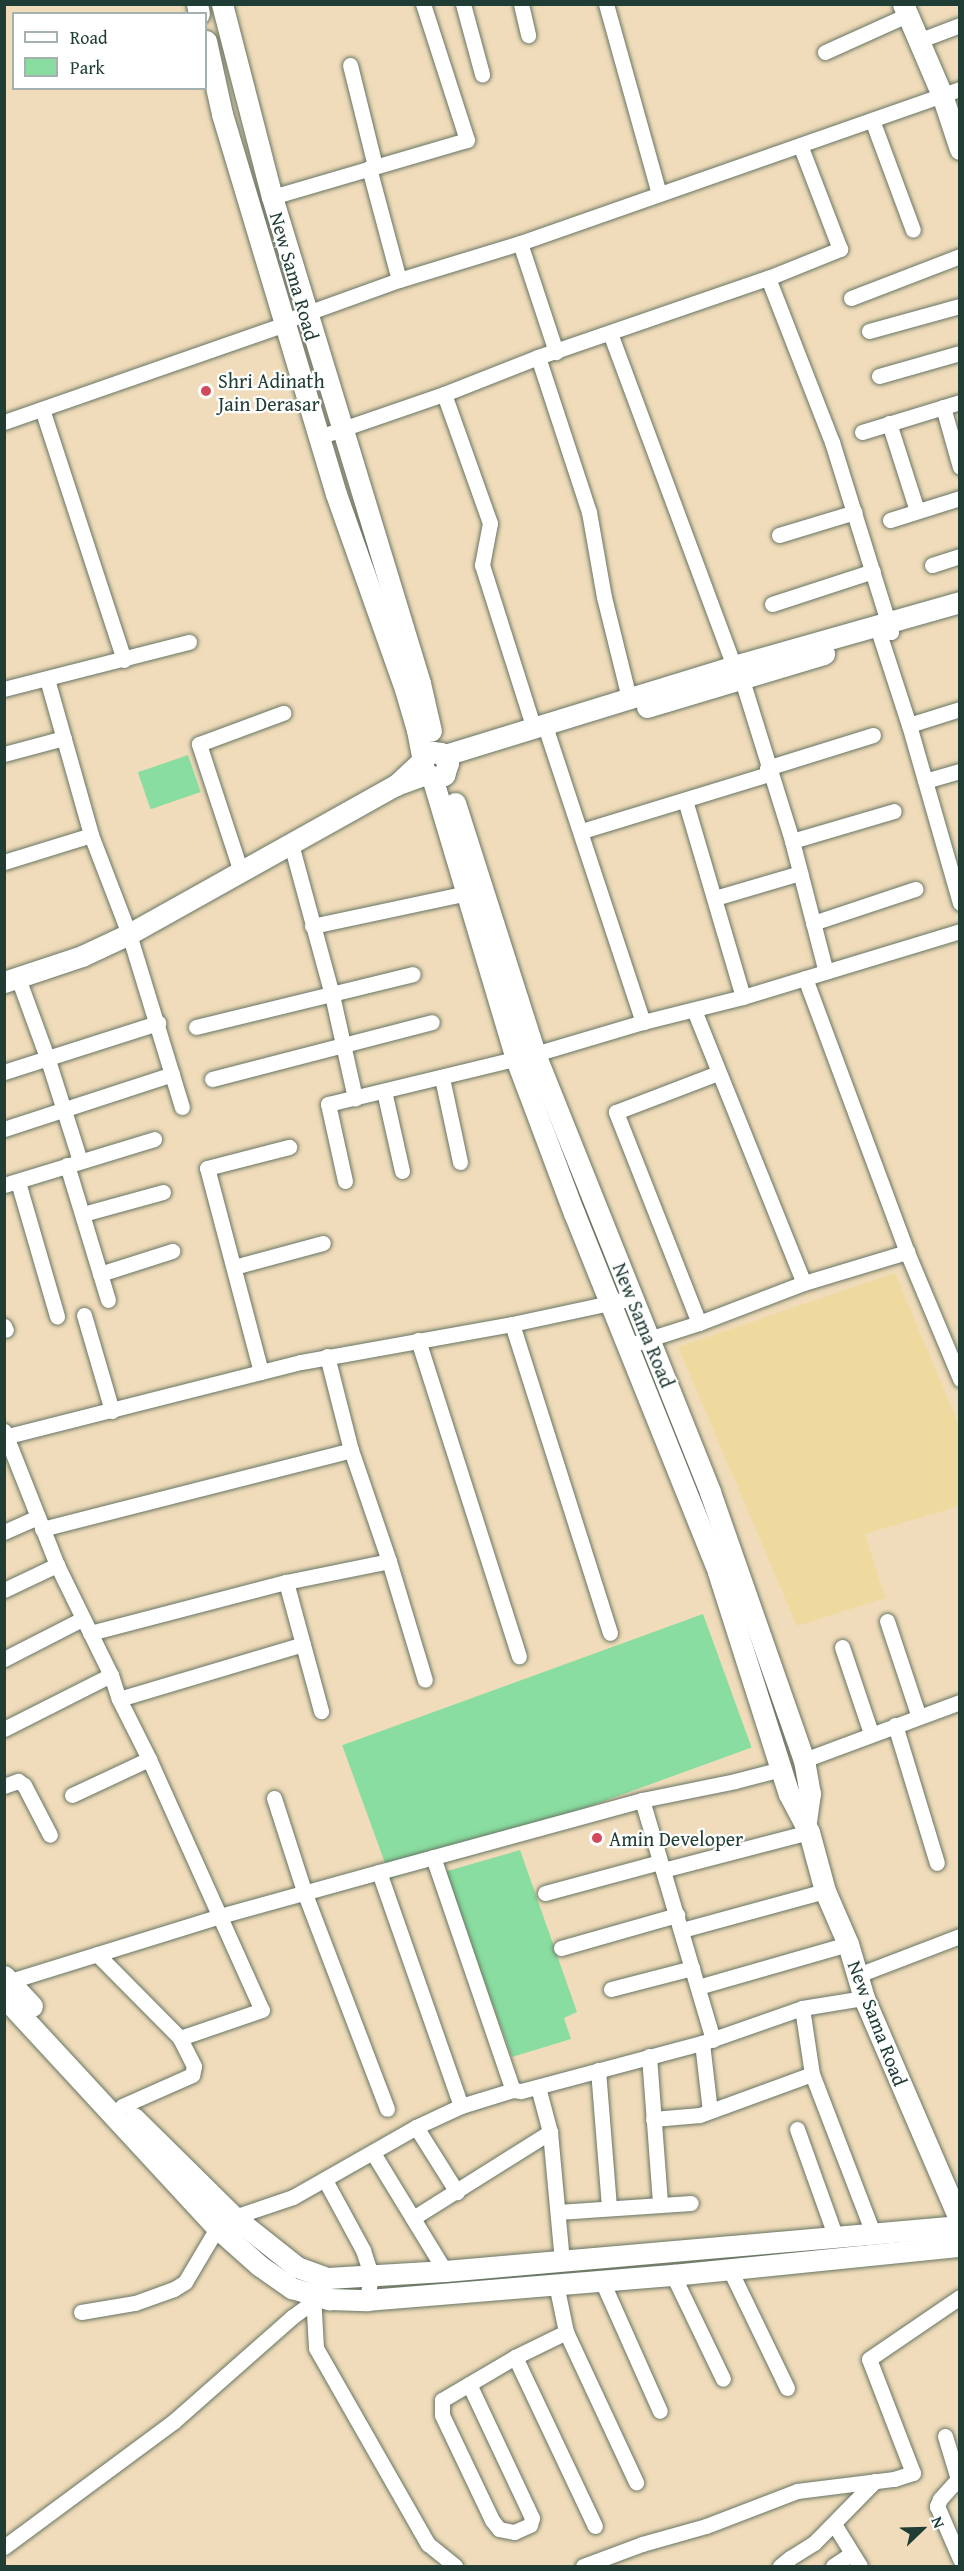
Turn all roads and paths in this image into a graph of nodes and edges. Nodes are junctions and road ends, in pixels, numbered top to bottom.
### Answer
1 (222, 4) edge
2 (423, 4) edge
3 (463, 4) edge
4 (521, 4) edge
5 (606, 4) edge
6 (905, 10) edge
7 (960, 26) edge
8 (528, 35) dead end
9 (918, 41) junction
10 (207, 46) edge
11 (825, 52) dead end
12 (350, 65) dead end
13 (482, 74) dead end
14 (951, 92) edge
15 (872, 120) junction
16 (800, 145) junction
17 (960, 149) edge
18 (372, 167) junction
19 (659, 194) junction
20 (272, 197) junction
21 (913, 230) dead end
22 (520, 243) junction
23 (960, 256) edge
24 (768, 278) junction
25 (399, 280) junction
26 (851, 298) dead end
27 (960, 306) edge
28 (306, 312) junction
29 (286, 322) junction
30 (869, 332) dead end
31 (610, 333) junction
32 (556, 352) junction
33 (960, 353) edge
34 (538, 357) junction
35 (879, 376) dead end
36 (444, 394) junction
37 (960, 402) edge
38 (943, 407) junction
39 (42, 409) junction
40 (4, 422) edge
41 (889, 423) junction
42 (341, 429) junction
43 (862, 432) dead end
44 (319, 438) junction
45 (960, 467) edge
46 (960, 498) edge
47 (917, 511) junction
48 (855, 512) junction
49 (890, 520) dead end
50 (779, 536) dead end
51 (960, 556) edge
52 (932, 565) dead end
53 (873, 571) junction
54 (960, 602) edge
55 (772, 604) dead end
56 (960, 613) edge
57 (886, 630) junction
58 (189, 642) dead end
59 (124, 660) junction
60 (738, 673) junction
61 (47, 679) junction
62 (412, 686) junction
63 (4, 689) edge
64 (629, 698) junction
65 (960, 710) edge
66 (282, 712) dead end
67 (909, 725) junction
68 (543, 731) junction
69 (873, 735) dead end
70 (64, 738) junction
71 (4, 754) edge
72 (437, 766) junction
73 (768, 771) junction
74 (960, 771) edge
75 (925, 781) junction
76 (685, 800) junction
77 (894, 811) dead end
78 (582, 831) junction
79 (456, 832) junction
80 (91, 835) junction
81 (792, 841) junction
82 (291, 844) junction
83 (4, 862) edge
84 (242, 872) junction
85 (800, 873) junction
86 (915, 889) dead end
87 (467, 893) junction
88 (715, 898) junction
89 (960, 903) edge
90 (813, 923) junction
91 (312, 926) junction
92 (960, 931) edge
93 (129, 934) junction
94 (826, 972) junction
95 (413, 974) dead end
96 (806, 978) junction
97 (11, 980) edge
98 (332, 995) junction
99 (742, 997) junction
100 (694, 1010) junction
101 (432, 1022) dead end
102 (643, 1022) junction
103 (158, 1023) junction
104 (196, 1027) dead end
105 (342, 1047) junction
106 (526, 1057) junction
107 (48, 1060) junction
108 (4, 1072) edge
109 (718, 1073) junction
110 (172, 1074) junction
111 (442, 1078) junction
112 (212, 1080) dead end
113 (384, 1091) junction
114 (355, 1098) junction
115 (182, 1107) dead end
116 (65, 1111) junction
117 (4, 1129) edge
118 (154, 1139) dead end
119 (289, 1147) dead end
120 (460, 1162) dead end
121 (73, 1163) junction
122 (402, 1171) dead end
123 (345, 1181) dead end
124 (11, 1184) edge
125 (163, 1192) dead end
126 (83, 1214) junction
127 (323, 1243) dead end
128 (172, 1251) dead end
129 (907, 1252) junction
130 (234, 1267) junction
131 (100, 1274) junction
132 (804, 1283) junction
133 (633, 1298) junction
134 (108, 1300) dead end
135 (610, 1305) junction
136 (84, 1315) dead end
137 (57, 1316) dead end
138 (699, 1323) junction
139 (512, 1324) junction
140 (649, 1339) junction
141 (418, 1340) junction
142 (627, 1346) junction
143 (327, 1356) junction
144 (261, 1372) junction
145 (960, 1379) edge
146 (112, 1411) junction
147 (5, 1435) edge
148 (351, 1450) junction
149 (39, 1523) junction
150 (4, 1532) edge
151 (389, 1561) junction
152 (57, 1565) junction
153 (729, 1576) junction
154 (286, 1582) junction
155 (4, 1590) edge
156 (82, 1619) junction
157 (887, 1621) dead end
158 (90, 1633) junction
159 (610, 1633) dead end
160 (303, 1644) junction
161 (842, 1647) dead end
162 (519, 1656) dead end
163 (4, 1659) edge
164 (111, 1675) junction
165 (425, 1680) dead end
166 (119, 1699) junction
167 (960, 1702) edge
168 (321, 1711) dead end
169 (919, 1717) junction
170 (896, 1725) junction
171 (4, 1729) edge
172 (871, 1733) junction
173 (149, 1759) junction
174 (804, 1760) junction
175 (781, 1769) junction
176 (4, 1786) edge
177 (72, 1795) dead end
178 (274, 1798) dead end
179 (642, 1800) junction
180 (808, 1827) junction
181 (50, 1836) dead end
182 (434, 1857) junction
183 (937, 1863) dead end
184 (662, 1866) junction
185 (379, 1872) junction
186 (825, 1892) junction
187 (545, 1893) dead end
188 (305, 1894) junction
189 (677, 1915) junction
190 (220, 1916) junction
191 (682, 1930) junction
192 (960, 1936) edge
193 (848, 1944) junction
194 (561, 1948) dead end
195 (97, 1954) junction
196 (692, 1968) junction
197 (858, 1975) junction
198 (6, 1984) edge
199 (698, 1987) junction
200 (611, 1989) dead end
201 (864, 1998) junction
202 (802, 2008) junction
203 (180, 2038) junction
204 (708, 2041) junction
205 (649, 2056) junction
206 (598, 2070) junction
207 (812, 2074) junction
208 (538, 2086) junction
209 (513, 2090) junction
210 (122, 2106) junction
211 (461, 2106) junction
212 (387, 2109) dead end
213 (710, 2111) junction
214 (653, 2119) junction
215 (416, 2127) junction
216 (797, 2129) dead end
217 (550, 2133) junction
218 (373, 2152) junction
219 (325, 2180) junction
220 (457, 2192) junction
221 (691, 2203) dead end
222 (660, 2204) junction
223 (609, 2207) junction
224 (558, 2212) junction
225 (413, 2218) junction
226 (226, 2223) junction
227 (960, 2224) edge
228 (873, 2233) junction
229 (836, 2238) junction
230 (960, 2246) edge
231 (695, 2249) junction
232 (562, 2261) junction
233 (730, 2270) junction
234 (445, 2271) junction
235 (699, 2272) junction
236 (371, 2275) junction
237 (673, 2275) junction
238 (602, 2281) junction
239 (556, 2284) junction
240 (960, 2297) edge
241 (313, 2298) junction
242 (367, 2300) junction
243 (81, 2312) dead end
244 (566, 2332) junction
245 (515, 2356) junction
246 (723, 2379) dead end
247 (469, 2384) junction
248 (787, 2388) dead end
249 (660, 2411) dead end
250 (945, 2436) dead end
251 (875, 2481) junction
252 (636, 2482) dead end
253 (834, 2524) junction
254 (595, 2526) dead end
255 (4, 2547) edge
256 (960, 2559) edge
257 (855, 2560) edge
258 (455, 2566) edge
259 (583, 2566) edge
260 (780, 2566) edge
261 (833, 2566) edge

1 - 20 main road, New Sama Road
2 - 18 street
3 - 13 street
4 - 8 street
5 - 19 street
6 - 9 main road
6 - 11 street
7 - 9 street
9 - 14 main road
10 - 29 main road, New Sama Road
12 - 18 street
14 - 15 street
14 - 17 main road
15 - 16 street
15 - 21 street
16 - 19 street
16 - 24 street
18 - 20 street
18 - 25 street
19 - 22 street
20 - 28 main road, New Sama Road
22 - 25 street
22 - 32 street
23 - 26 street
24 - 31 street
24 - 48 street
25 - 28 street
27 - 30 street
28 - 29 street
28 - 42 main road, New Sama Road
29 - 39 street
29 - 44 main road, New Sama Road
31 - 32 street
31 - 60 street
32 - 34 street
33 - 35 street
34 - 36 street
34 - 64 street
36 - 42 street
36 - 68 street
37 - 38 street
38 - 41 street
38 - 45 street
39 - 40 street
39 - 59 street
41 - 43 street
41 - 47 street
42 - 44 street
42 - 62 main road, New Sama Road
44 - 62 main road, New Sama Road
46 - 47 street
47 - 49 street
48 - 50 street
48 - 53 street
51 - 52 street
53 - 55 street
53 - 57 street
54 - 57 main road
56 - 57 main road
57 - 60 main road
57 - 67 street
58 - 59 street
59 - 61 street
60 - 64 main road
60 - 68 main road
60 - 73 street
61 - 63 street
61 - 70 street
62 - 72 main road
64 - 68 main road
65 - 67 street
66 - 84 street
67 - 75 street
68 - 72 main road
68 - 78 street
69 - 73 street
70 - 71 street
70 - 80 street
72 - 79 main road
72 - 82 main road
73 - 76 street
73 - 81 street
74 - 75 street
75 - 89 street
76 - 78 street
76 - 88 street
77 - 81 street
78 - 102 street
79 - 87 main road, New Sama Road
79 - 106 main road, New Sama Road
80 - 83 street
80 - 93 street
81 - 85 street
82 - 84 main road
82 - 91 street
84 - 93 main road
85 - 88 street
85 - 90 street
86 - 90 street
87 - 91 street
87 - 106 main road, New Sama Road
88 - 99 street
90 - 94 street
91 - 98 street
92 - 94 street
93 - 97 main road
93 - 103 street
94 - 96 street
95 - 98 street
96 - 99 street
96 - 129 street
97 - 107 street
98 - 104 street
98 - 105 street
99 - 100 street
100 - 102 street
100 - 109 street
101 - 105 street
102 - 106 street
103 - 107 street
103 - 110 street
105 - 112 street
105 - 114 street
106 - 111 street
106 - 133 main road, New Sama Road
106 - 135 main road, New Sama Road
107 - 108 street
107 - 116 street
109 - 132 street
109 - 138 street
110 - 115 street
110 - 116 street
111 - 113 street
111 - 120 street
113 - 114 street
113 - 122 street
114 - 123 street
116 - 117 street
116 - 121 street
118 - 121 street
119 - 130 street
121 - 124 street
121 - 126 street
124 - 137 street
125 - 126 street
126 - 131 street
127 - 130 street
128 - 131 street
129 - 132 street
129 - 145 street
130 - 144 street
131 - 134 street
132 - 138 street
133 - 135 street
133 - 140 main road, New Sama Road
135 - 139 street
135 - 142 main road, New Sama Road
136 - 146 street
138 - 140 street
139 - 141 street
139 - 159 street
140 - 142 street
140 - 153 main road, New Sama Road
141 - 143 street
141 - 162 street
142 - 153 main road, New Sama Road
143 - 144 street
143 - 148 street
144 - 146 street
146 - 147 street
147 - 149 street
148 - 149 street
148 - 151 street
149 - 150 street
149 - 152 street
151 - 154 street
151 - 165 street
152 - 155 street
152 - 156 street
153 - 174 main road, New Sama Road
153 - 175 main road, New Sama Road
154 - 158 street
154 - 160 street
156 - 158 street
156 - 163 street
157 - 169 street
158 - 164 street
160 - 166 street
160 - 168 street
161 - 172 street
164 - 166 street
164 - 171 street
166 - 173 street
167 - 169 street
169 - 170 street
170 - 172 street
170 - 183 street
172 - 174 street
173 - 177 street
173 - 190 street
174 - 180 main road, New Sama Road
175 - 179 street
175 - 180 main road, New Sama Road
176 - 181 street
178 - 188 street
179 - 182 street
179 - 184 street
180 - 184 street
180 - 186 main road, New Sama Road
182 - 185 street
182 - 209 street
184 - 187 street
184 - 189 street
185 - 188 street
185 - 211 street
186 - 191 street
186 - 193 main road, New Sama Road
188 - 190 street
188 - 212 street
189 - 191 street
189 - 194 street
190 - 195 street
190 - 203 street
191 - 196 street
192 - 197 street
193 - 197 main road, New Sama Road
193 - 199 street
195 - 198 street
195 - 203 street
196 - 199 street
196 - 200 street
197 - 201 main road, New Sama Road
198 - 210 main road
198 - 226 main road
199 - 204 street
201 - 202 street
201 - 227 main road, New Sama Road
202 - 204 street
202 - 207 street
203 - 210 street
204 - 205 street
204 - 213 street
205 - 206 street
205 - 214 street
206 - 208 street
206 - 223 street
207 - 213 street
207 - 228 street
208 - 209 street
208 - 217 street
209 - 211 street
210 - 226 main road
211 - 215 street
213 - 214 street
214 - 222 street
215 - 218 street
215 - 220 street
216 - 229 street
217 - 220 street
217 - 224 street
218 - 219 street
218 - 225 street
219 - 226 street
219 - 236 street
220 - 225 street
221 - 222 street
222 - 223 street
223 - 224 street
224 - 232 street
225 - 234 street
226 - 236 main road
226 - 241 main road
226 - 243 street
227 - 228 main road
228 - 229 main road
229 - 231 main road
230 - 233 main road
231 - 232 main road
231 - 235 main road
232 - 234 main road
233 - 235 main road
233 - 248 street
234 - 236 main road
235 - 237 main road
236 - 242 street
237 - 238 main road
237 - 246 street
238 - 239 main road
238 - 249 street
239 - 242 main road
239 - 244 street
240 - 251 street
241 - 242 main road
241 - 255 street
241 - 258 street
244 - 245 street
244 - 252 street
245 - 247 street
245 - 254 street
247 - 247 street
250 - 256 street
251 - 253 street
251 - 259 street
253 - 257 street
253 - 260 street
257 - 261 street

